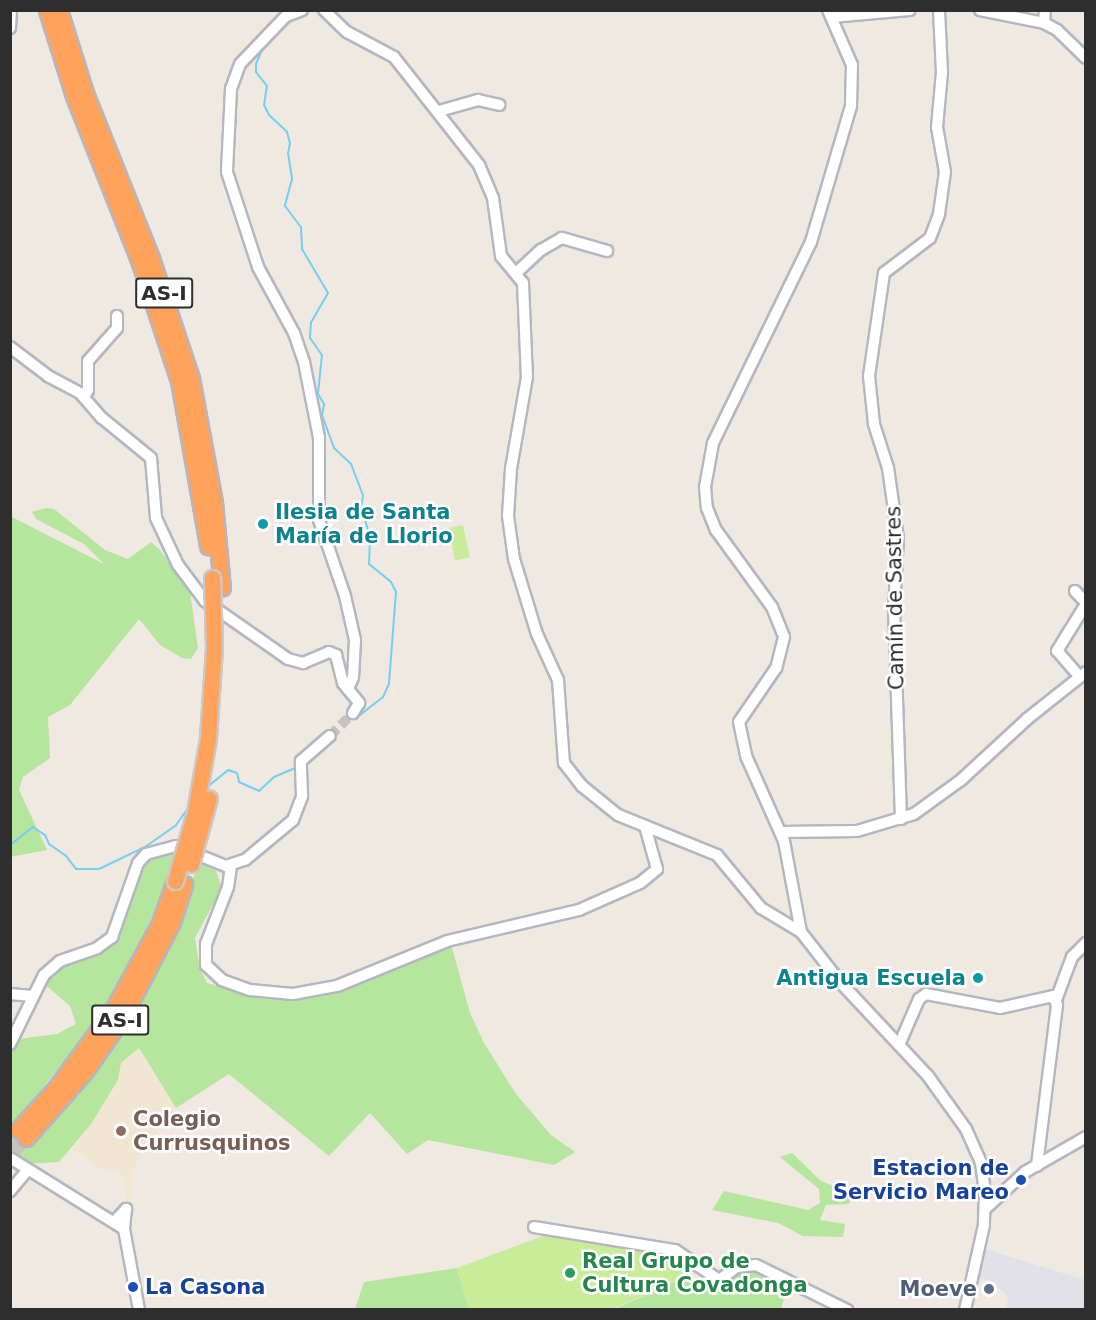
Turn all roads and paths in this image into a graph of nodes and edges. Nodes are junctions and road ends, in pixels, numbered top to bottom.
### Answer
1 (11, 10) edge
2 (47, 10) edge
3 (59, 10) edge
4 (324, 10) edge
5 (909, 10) edge
6 (939, 10) edge
7 (980, 10) edge
8 (1045, 10) edge
9 (297, 12) edge
10 (830, 14) edge
11 (1044, 23) junction
12 (10, 28) edge
13 (1086, 58) edge
14 (499, 105) dead end
15 (439, 111) junction
16 (607, 251) dead end
17 (516, 273) junction
18 (117, 316) dead end
19 (10, 347) edge
20 (84, 397) junction
21 (217, 583) junction
22 (1075, 591) dead end
23 (1086, 604) edge
24 (1082, 674) edge
25 (348, 689) junction
26 (353, 713) dead end
27 (330, 736) tunnel mouth
28 (901, 819) junction
29 (645, 826) junction
30 (781, 832) junction
31 (231, 866) junction
32 (801, 932) junction
33 (1086, 943) edge
34 (10, 994) edge
35 (27, 994) junction
36 (1056, 1000) junction
37 (10, 1044) edge
38 (899, 1045) junction
39 (22, 1134) tunnel mouth
40 (1086, 1137) edge
41 (10, 1158) edge
42 (1037, 1166) junction
43 (20, 1167) edge
44 (10, 1191) edge
45 (986, 1208) junction
46 (114, 1222) junction
47 (534, 1227) dead end
48 (124, 1229) junction
49 (139, 1310) edge
50 (847, 1310) edge
51 (965, 1310) edge

1 - 12 street
2 - 21 highway, AS-I
3 - 21 highway, AS-I
4 - 15 street
5 - 10 street
6 - 28 street, Camín de Sastres
7 - 11 street
8 - 11 street
9 - 25 street
10 - 30 street
11 - 13 street
14 - 15 street
15 - 17 street
16 - 17 street
17 - 29 street
18 - 20 street
19 - 20 street
20 - 25 street
21 - 39 highway, AS-I, bridge
22 - 23 street
23 - 24 street
24 - 28 street
25 - 26 street
27 - 31 street
28 - 30 street
29 - 31 street
29 - 32 street
30 - 32 street
31 - 35 street
32 - 38 street
33 - 36 street
34 - 35 street
35 - 37 street
36 - 38 street
36 - 42 street
38 - 45 street
40 - 42 street
41 - 43 street
42 - 45 street
43 - 44 street
43 - 46 street
45 - 51 street
46 - 48 street
46 - 48 street
47 - 50 street
48 - 49 street

